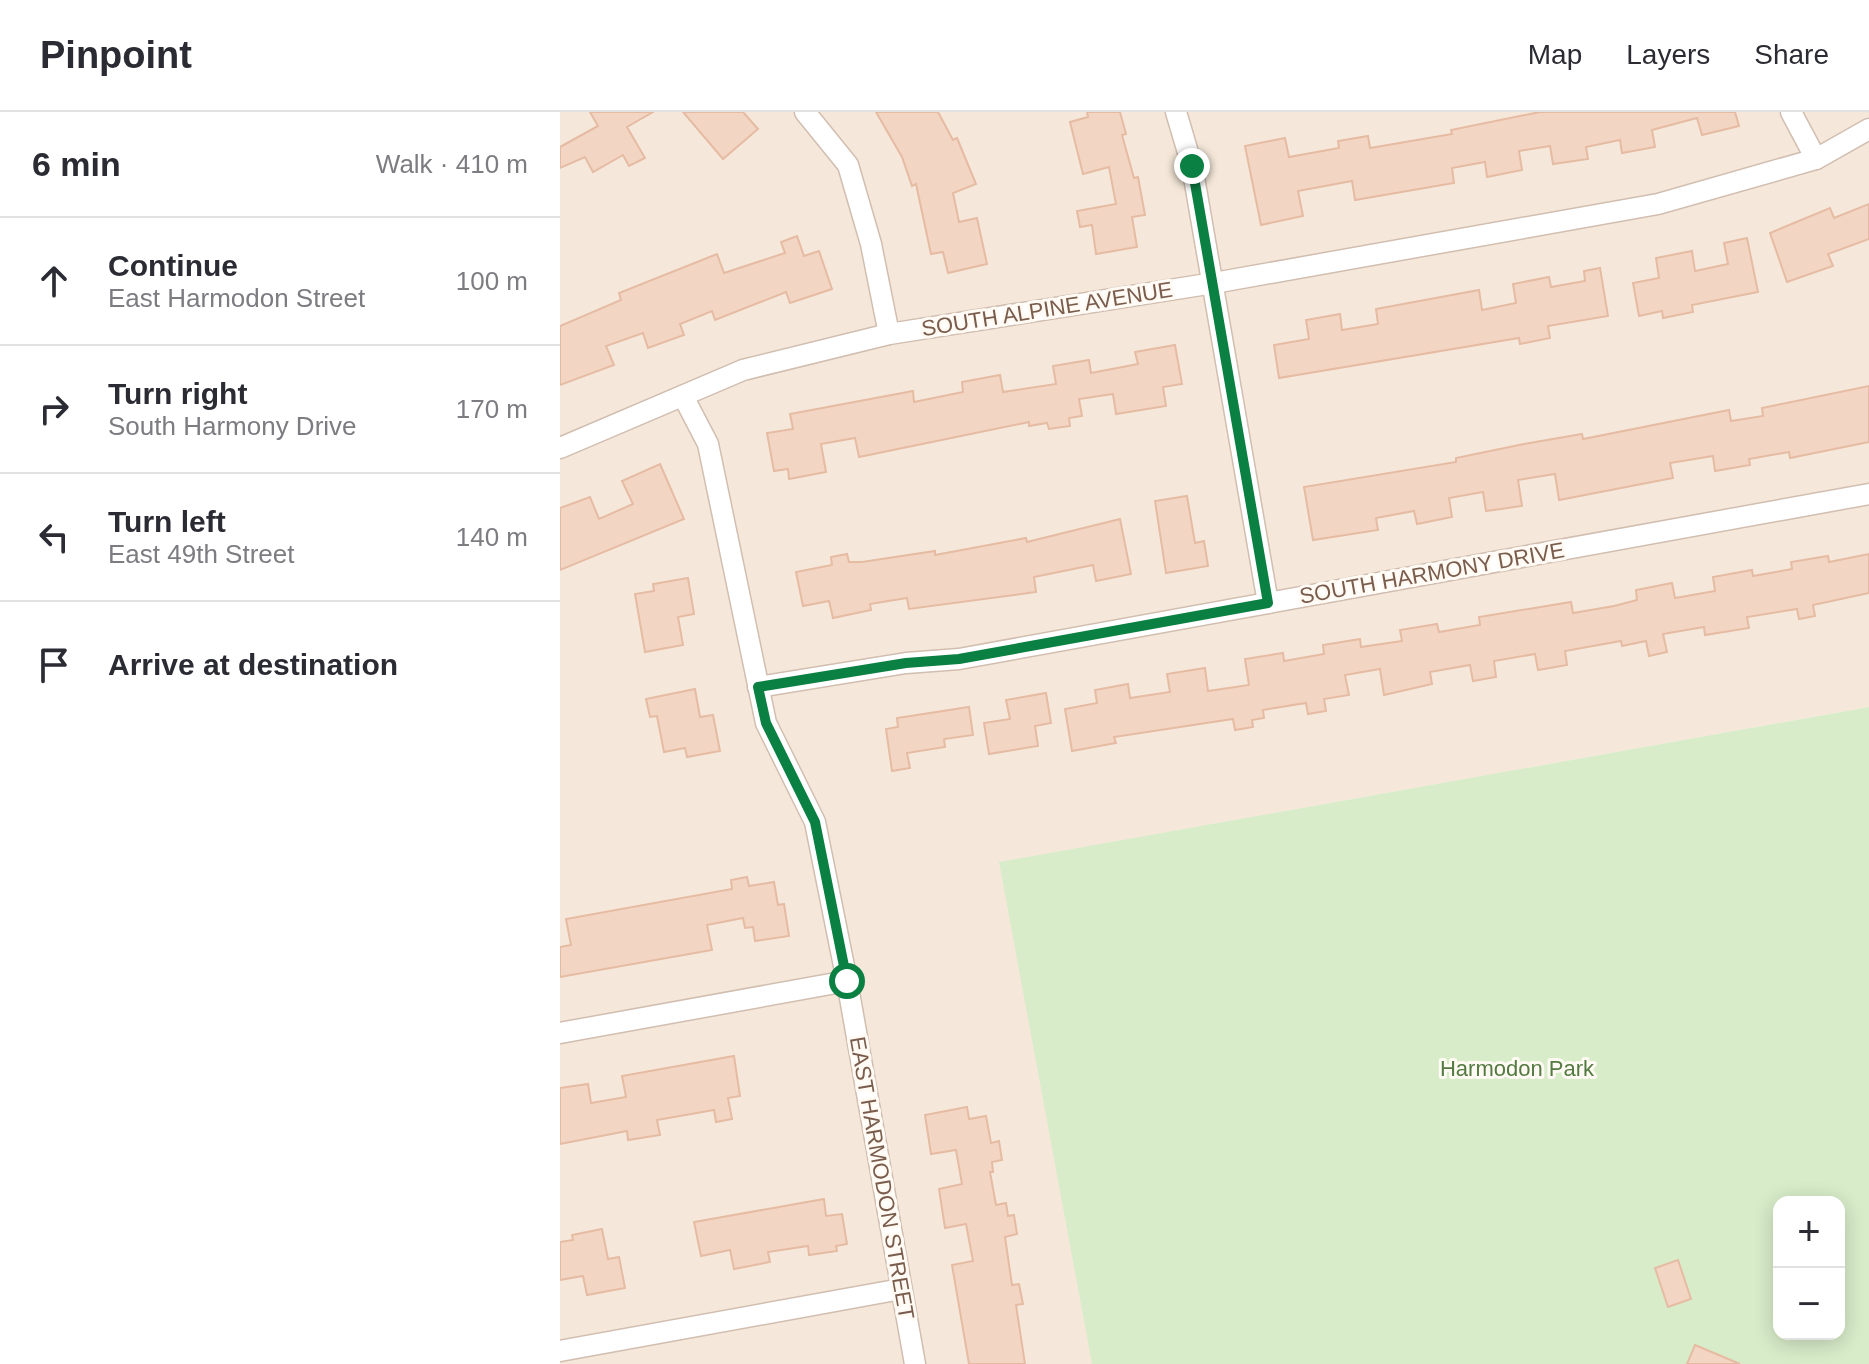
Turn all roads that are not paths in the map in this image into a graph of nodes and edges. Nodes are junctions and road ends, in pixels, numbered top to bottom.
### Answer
1 (805, 112) edge
2 (1176, 112) edge
3 (1791, 112) edge
4 (1869, 129) edge
5 (1816, 159) junction
6 (1214, 283) junction
7 (889, 334) junction
8 (683, 396) junction
9 (560, 448) edge
10 (1869, 494) edge
11 (1268, 603) junction
12 (758, 687) junction
13 (847, 981) junction
14 (560, 1033) edge
15 (901, 1289) junction
16 (560, 1351) edge
17 (915, 1364) edge

1 - 7 street
2 - 6 street
3 - 5 street
4 - 5 street, SOUTH ALPINE AVENUE
5 - 6 street, SOUTH ALPINE AVENUE
6 - 7 street, SOUTH ALPINE AVENUE
6 - 11 street
7 - 8 street, SOUTH ALPINE AVENUE
8 - 9 street, SOUTH ALPINE AVENUE
8 - 12 street, EAST HARMODON STREET
10 - 11 street, SOUTH HARMONY DRIVE
11 - 12 street, SOUTH HARMONY DRIVE
12 - 13 street, EAST HARMODON STREET
13 - 14 street
13 - 15 street, EAST HARMODON STREET
15 - 16 street
15 - 17 street, EAST HARMODON STREET

